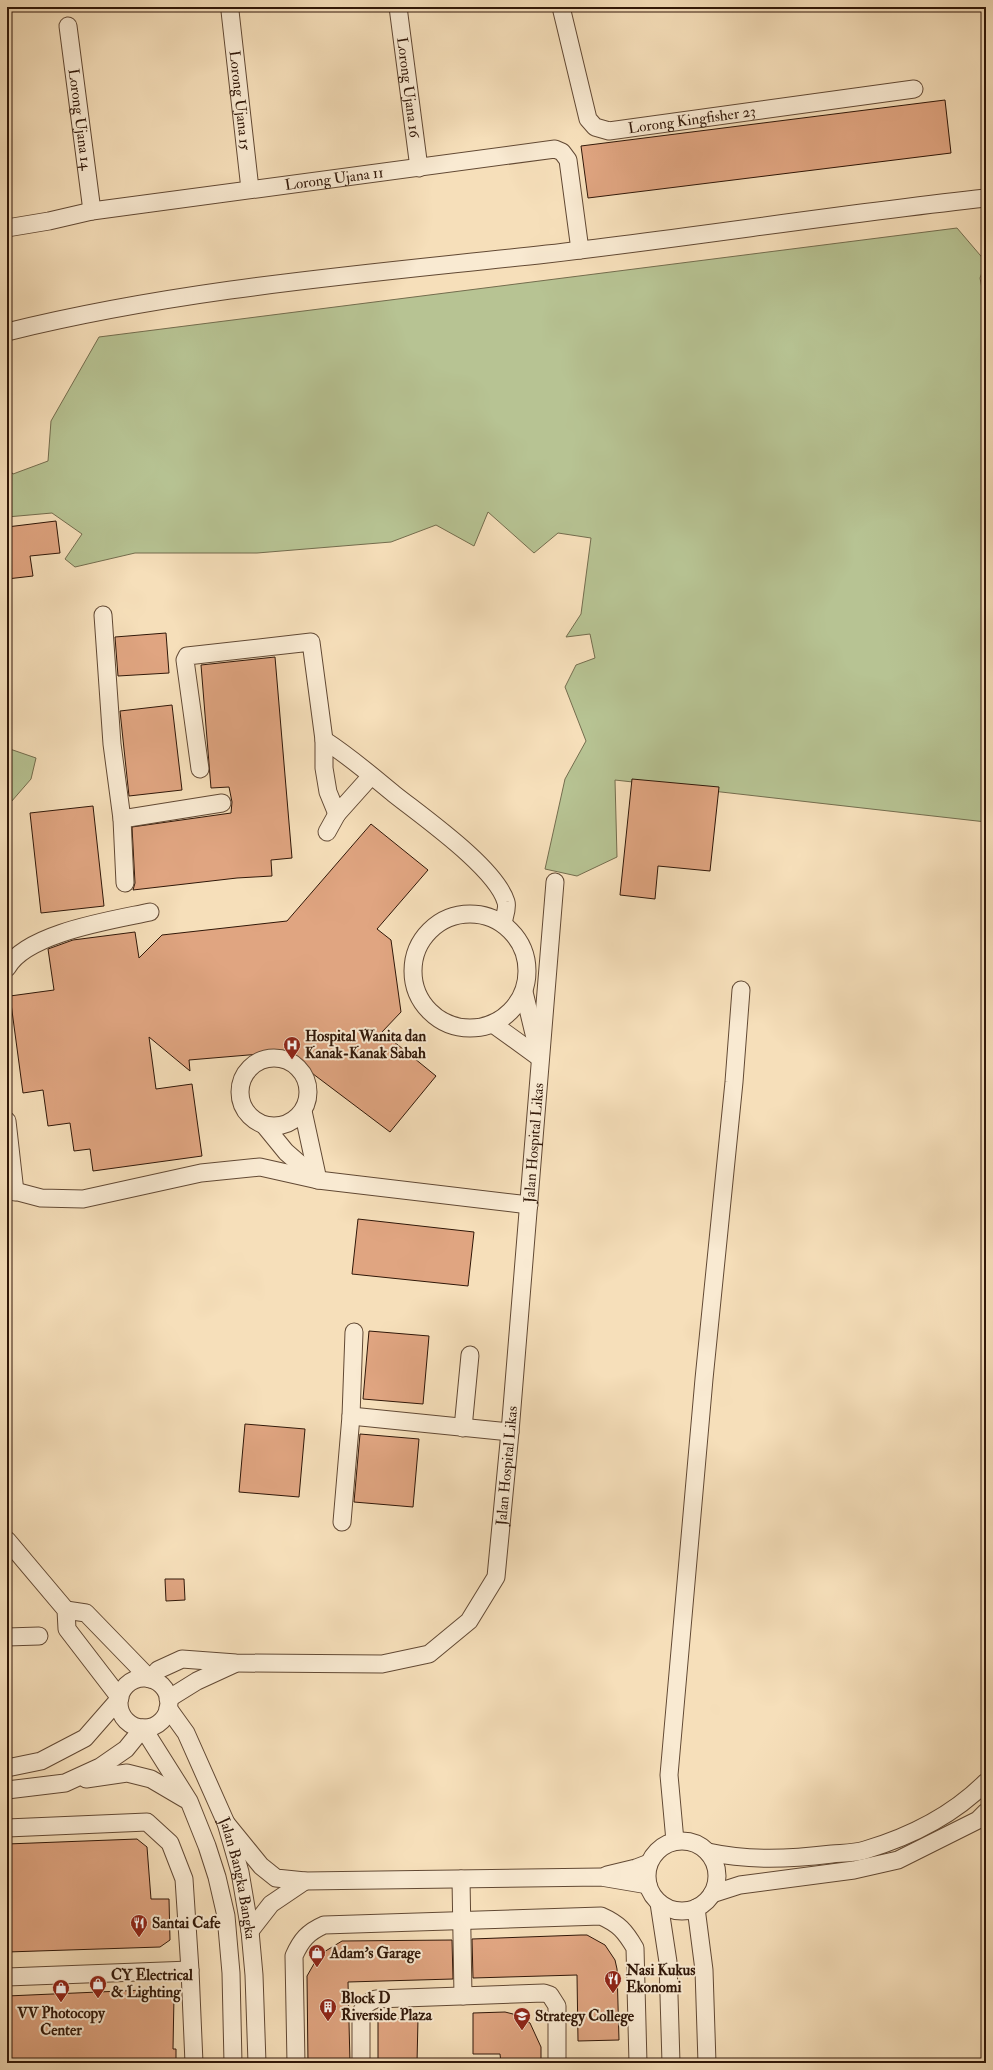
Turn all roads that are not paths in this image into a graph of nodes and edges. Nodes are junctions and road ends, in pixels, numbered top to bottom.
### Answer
1 (398, 7) edge
2 (562, 7) edge
3 (230, 11) dead end
4 (68, 26) dead end
5 (914, 89) dead end
6 (419, 168) junction
7 (250, 189) junction
8 (986, 198) edge
9 (92, 211) junction
10 (7, 228) edge
11 (580, 250) junction
12 (7, 332) edge
13 (103, 615) dead end
14 (324, 740) junction
15 (200, 769) dead end
16 (371, 776) junction
17 (222, 803) dead end
18 (337, 814) junction
19 (122, 819) junction
20 (327, 832) dead end
21 (555, 882) dead end
22 (125, 883) dead end
23 (150, 912) dead end
24 (503, 923) junction
25 (7, 968) edge
26 (742, 990) dead end
27 (524, 992) junction
28 (493, 1024) junction
29 (540, 1058) junction
30 (303, 1111) junction
31 (7, 1121) edge
32 (264, 1125) junction
33 (318, 1180) junction
34 (11, 1190) edge
35 (529, 1205) junction
36 (354, 1332) dead end
37 (470, 1355) dead end
38 (351, 1416) junction
39 (463, 1428) junction
40 (510, 1432) junction
41 (342, 1522) dead end
42 (7, 1540) edge
43 (66, 1610) junction
44 (39, 1636) dead end
45 (7, 1637) edge
46 (236, 1663) junction
47 (150, 1680) junction
48 (120, 1698) junction
49 (168, 1703) junction
50 (143, 1728) junction
51 (7, 1768) edge
52 (986, 1782) edge
53 (65, 1783) junction
54 (7, 1790) edge
55 (189, 1801) junction
56 (986, 1812) edge
57 (226, 1823) junction
58 (7, 1828) edge
59 (675, 1841) junction
60 (708, 1852) junction
61 (649, 1863) junction
62 (601, 1877) junction
63 (461, 1879) junction
64 (305, 1881) junction
65 (648, 1885) junction
66 (712, 1894) junction
67 (659, 1903) junction
68 (696, 1908) junction
69 (462, 1920) junction
70 (250, 1931) junction
71 (190, 1970) junction
72 (7, 1977) edge
73 (463, 1996) junction
74 (194, 2063) edge
75 (233, 2063) edge
76 (257, 2063) edge
77 (296, 2063) edge
78 (361, 2063) edge
79 (557, 2063) edge
80 (638, 2063) edge
81 (671, 2063) edge
82 (707, 2063) edge

1 - 6 street, Lorong Ujana 16
2 - 5 street, Lorong Kingfisher 23
3 - 7 street, Lorong Ujana 15
4 - 9 street, Lorong Ujana 14
6 - 7 street, Lorong Ujana 11
6 - 11 street, Lorong Ujana 11
7 - 9 street, Lorong Ujana 11
8 - 11 street
9 - 10 street, Lorong Ujana 11
11 - 12 street
13 - 19 street
14 - 15 street
14 - 16 street
14 - 18 street
16 - 18 street
16 - 24 street
17 - 19 street
18 - 20 street
19 - 22 street
21 - 29 street, Jalan Hospital Likas
23 - 25 street
24 - 27 street
24 - 28 street
26 - 59 street
27 - 28 street
27 - 29 street
28 - 29 street
29 - 35 street, Jalan Hospital Likas
30 - 32 street
30 - 32 street
30 - 33 street
31 - 34 street
32 - 33 street
33 - 34 street
33 - 35 street
35 - 40 street, Jalan Hospital Likas
36 - 38 street
37 - 39 street
38 - 39 street
38 - 41 street
39 - 40 street
40 - 46 street, Jalan Hospital Likas
42 - 43 street
43 - 47 street
43 - 48 street
44 - 45 street
46 - 47 street, Jalan Hospital Likas
46 - 49 street
47 - 48 street
47 - 49 street
48 - 50 street
48 - 51 street
49 - 50 street
49 - 57 street, Jalan Bangka Bangka
50 - 53 street
50 - 55 street, Jalan Bangka Bangka
52 - 60 street
53 - 54 street
53 - 55 street
55 - 75 street, Jalan Bangka Bangka
56 - 66 street
57 - 64 street
57 - 70 street, Jalan Bangka Bangka
58 - 71 street
59 - 60 street
59 - 61 street
60 - 66 street
61 - 62 street
61 - 65 street
62 - 63 street
62 - 65 street
63 - 64 street
63 - 69 street
64 - 70 street
65 - 67 street
66 - 68 street
67 - 68 street
67 - 81 street
68 - 82 street
69 - 73 street
69 - 77 street
69 - 80 street
70 - 76 street, Jalan Bangka Bangka
71 - 72 street
71 - 74 street
73 - 78 street
73 - 79 street

